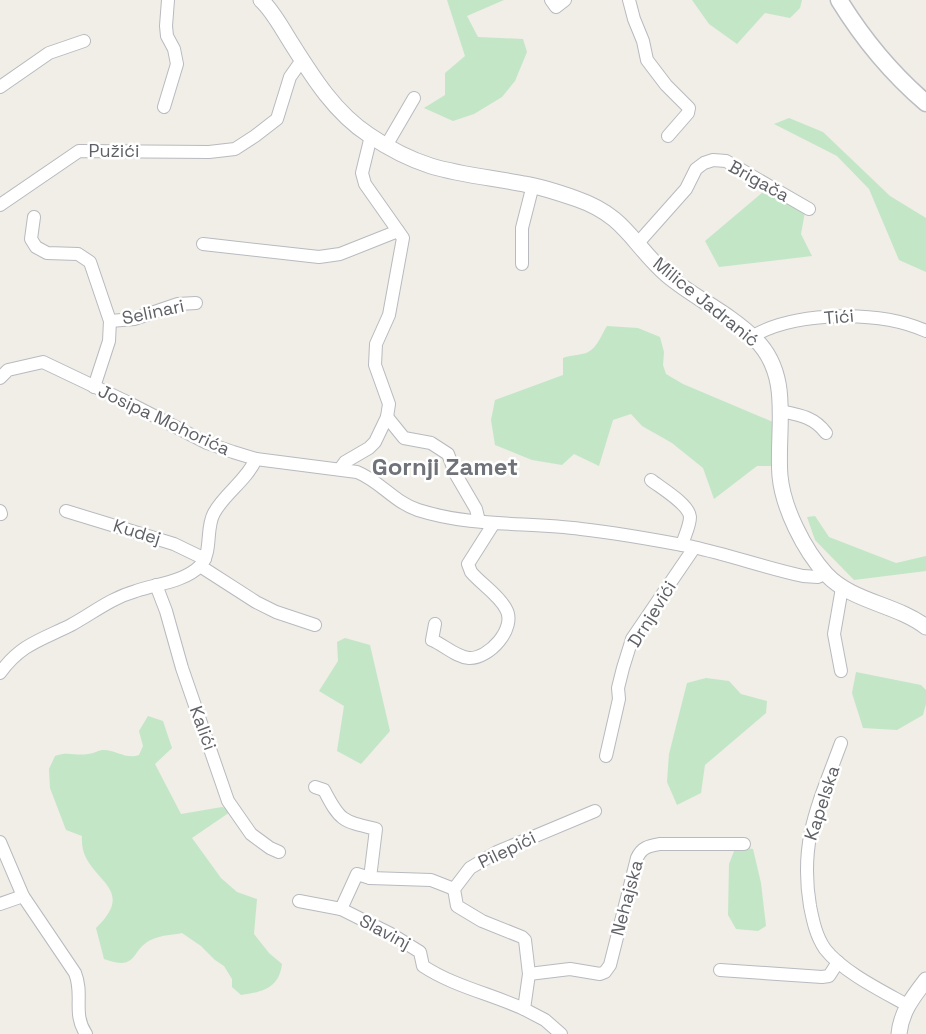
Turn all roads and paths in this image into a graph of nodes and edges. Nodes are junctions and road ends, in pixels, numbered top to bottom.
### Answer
1 (168, 0) edge
2 (261, 0) edge
3 (551, 0) edge
4 (565, 0) edge
5 (629, 0) edge
6 (839, 0) edge
7 (84, 41) dead end
8 (302, 60) junction
9 (0, 87) edge
10 (414, 98) dead end
11 (926, 103) edge
12 (164, 107) dead end
13 (370, 136) junction
14 (668, 136) dead end
15 (386, 146) junction
16 (533, 186) junction
17 (0, 205) edge
18 (809, 209) dead end
19 (34, 217) dead end
20 (398, 231) junction
21 (638, 243) junction
22 (203, 244) dead end
23 (522, 264) dead end
24 (196, 303) dead end
25 (110, 321) junction
26 (926, 331) edge
27 (753, 336) junction
28 (0, 378) edge
29 (94, 387) junction
30 (780, 411) junction
31 (387, 417) junction
32 (826, 433) dead end
33 (256, 459) junction
34 (340, 469) junction
35 (651, 480) dead end
36 (66, 511) dead end
37 (479, 521) junction
38 (494, 523) junction
39 (688, 546) junction
40 (202, 562) junction
41 (826, 573) junction
42 (156, 585) junction
43 (842, 588) junction
44 (435, 624) dead end
45 (315, 625) dead end
46 (926, 627) edge
47 (841, 671) dead end
48 (0, 673) edge
49 (841, 743) dead end
50 (606, 756) dead end
51 (315, 787) dead end
52 (595, 811) dead end
53 (0, 842) edge
54 (744, 844) dead end
55 (279, 852) dead end
56 (370, 878) junction
57 (454, 889) junction
58 (23, 896) junction
59 (299, 901) dead end
60 (0, 904) edge
61 (341, 909) junction
62 (838, 962) junction
63 (720, 970) dead end
64 (529, 974) junction
65 (926, 980) edge
66 (908, 1005) junction
67 (524, 1009) junction
68 (86, 1034) edge
69 (561, 1034) edge
70 (899, 1034) edge

1 - 12 street
2 - 8 street, Milice Jadranić
3 - 4 street
5 - 14 street
6 - 11 main road
7 - 9 street
8 - 13 street, Milice Jadranić
8 - 17 street, Pužići
10 - 15 street
13 - 15 street, Milice Jadranić
13 - 20 street
15 - 16 street, Milice Jadranić
16 - 21 street, Milice Jadranić
16 - 23 street
18 - 21 street, Brigača
19 - 25 street, Selinari
20 - 22 street
20 - 31 street
21 - 27 street, Milice Jadranić
24 - 25 street, Selinari
25 - 29 street, Selinari
26 - 27 street, Tići
27 - 30 street, Milice Jadranić
28 - 29 street, Josipa Mohorića
29 - 33 street, Josipa Mohorića
30 - 32 street
30 - 41 street, Milice Jadranić
31 - 34 street
31 - 37 street
33 - 34 street, Josipa Mohorića
33 - 40 street
34 - 37 street, Josipa Mohorića
35 - 39 street
36 - 40 street, Kudej
37 - 38 street, Josipa Mohorića
38 - 39 street, Josipa Mohorića
38 - 44 street
39 - 41 street, Josipa Mohorića
39 - 50 street, Drnjevići
40 - 42 street
40 - 45 street, Kudej
41 - 43 street, Milice Jadranić
42 - 48 street
42 - 55 street, Kalići
43 - 46 street, Milice Jadranić
43 - 47 street
49 - 62 street, Kapelska
51 - 56 street
52 - 57 street, Pilepići
53 - 58 street
54 - 64 street, Nehajska
56 - 57 street
56 - 61 street
57 - 64 street
58 - 60 street
58 - 68 street
59 - 61 street, Slavinj
61 - 67 street, Slavinj
62 - 63 street
62 - 66 street, Kapelska
64 - 67 street
65 - 66 street
66 - 70 street
67 - 69 street

